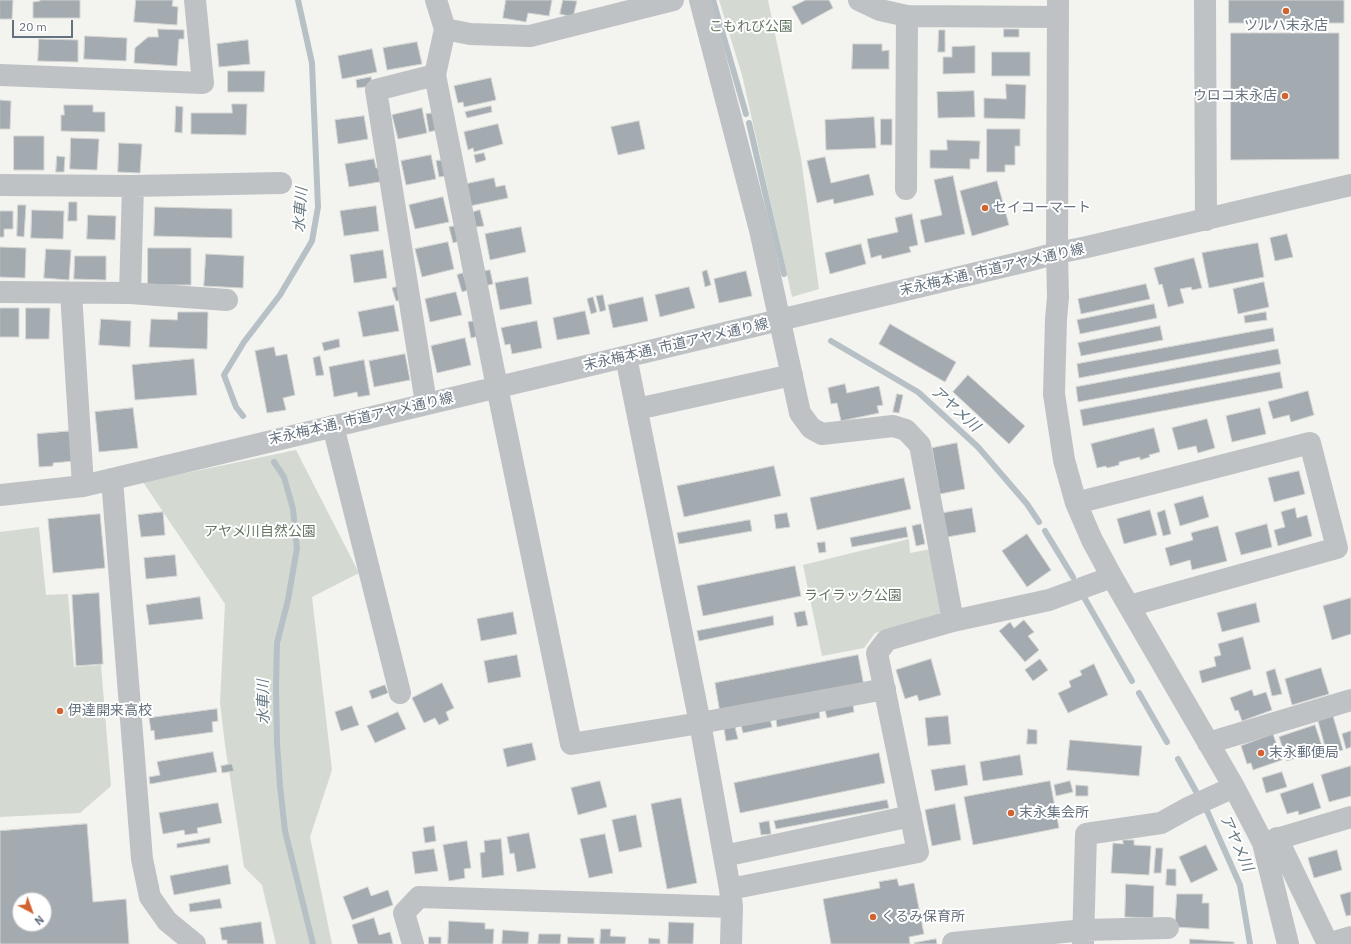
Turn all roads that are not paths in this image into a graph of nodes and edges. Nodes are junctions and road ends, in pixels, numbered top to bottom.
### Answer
1 (195, 0) edge
2 (436, 0) edge
3 (673, 0) edge
4 (700, 0) edge
5 (859, 0) edge
6 (1205, 0) edge
7 (1058, 9) edge
8 (907, 16) junction
9 (445, 29) junction
10 (0, 75) edge
11 (435, 75) junction
12 (281, 183) dead end
13 (0, 185) edge
14 (1351, 185) edge
15 (133, 186) junction
16 (906, 188) dead end
17 (1206, 220) junction
18 (1057, 253) junction
19 (0, 292) edge
20 (71, 293) junction
21 (130, 293) junction
22 (227, 300) dead end
23 (781, 320) junction
24 (626, 357) junction
25 (792, 375) junction
26 (497, 387) junction
27 (426, 403) junction
28 (637, 409) junction
29 (333, 426) junction
30 (112, 479) junction
31 (83, 486) junction
32 (0, 495) edge
33 (1076, 503) junction
34 (1344, 546) edge
35 (1112, 577) junction
36 (1129, 606) junction
37 (953, 621) junction
38 (885, 689) junction
39 (400, 693) dead end
40 (1351, 700) edge
41 (700, 723) junction
42 (1208, 743) junction
43 (1234, 787) junction
44 (911, 816) junction
45 (1351, 817) edge
46 (1270, 840) junction
47 (724, 856) junction
48 (731, 898) junction
49 (1168, 928) dead end
50 (1084, 937) edge
51 (1351, 937) edge
52 (953, 943) edge
53 (195, 944) edge
54 (413, 944) edge
55 (731, 944) edge
56 (1288, 944) edge
57 (1328, 944) edge

1 - 10 street
2 - 9 street
3 - 9 street
4 - 23 street
5 - 8 street
6 - 17 street
7 - 8 street
7 - 18 street
8 - 16 street
9 - 11 street
11 - 26 street
11 - 27 street
12 - 15 street
13 - 15 street
14 - 17 street, 末永梅本通, 市道アヤメ通り線
15 - 21 street
17 - 18 street, 末永梅本通, 市道アヤメ通り線
18 - 23 street, 末永梅本通, 市道アヤメ通り線
18 - 33 street
19 - 20 street
20 - 21 street
20 - 31 street
21 - 22 street
23 - 24 street, 末永梅本通, 市道アヤメ通り線
23 - 25 street
24 - 26 street, 末永梅本通, 市道アヤメ通り線
24 - 28 street
25 - 28 street
25 - 37 street
26 - 27 street, 末永梅本通, 市道アヤメ通り線
26 - 41 street
27 - 29 street, 末永梅本通, 市道アヤメ通り線
28 - 41 street
29 - 30 street, 末永梅本通, 市道アヤメ通り線
29 - 39 street
30 - 31 street, 末永梅本通, 市道アヤメ通り線
30 - 53 street
31 - 32 street, 末永梅本通, 市道アヤメ通り線
33 - 34 street
33 - 35 street
34 - 36 street
35 - 36 street
35 - 37 street
36 - 42 street
37 - 38 street
38 - 41 street
38 - 44 street
40 - 42 street
41 - 47 street
42 - 43 street
43 - 46 street
43 - 50 street
44 - 47 street
44 - 48 street
45 - 46 street
46 - 56 street
46 - 57 street
47 - 48 street
48 - 54 street
48 - 55 street
49 - 50 street
50 - 52 street
51 - 57 street

